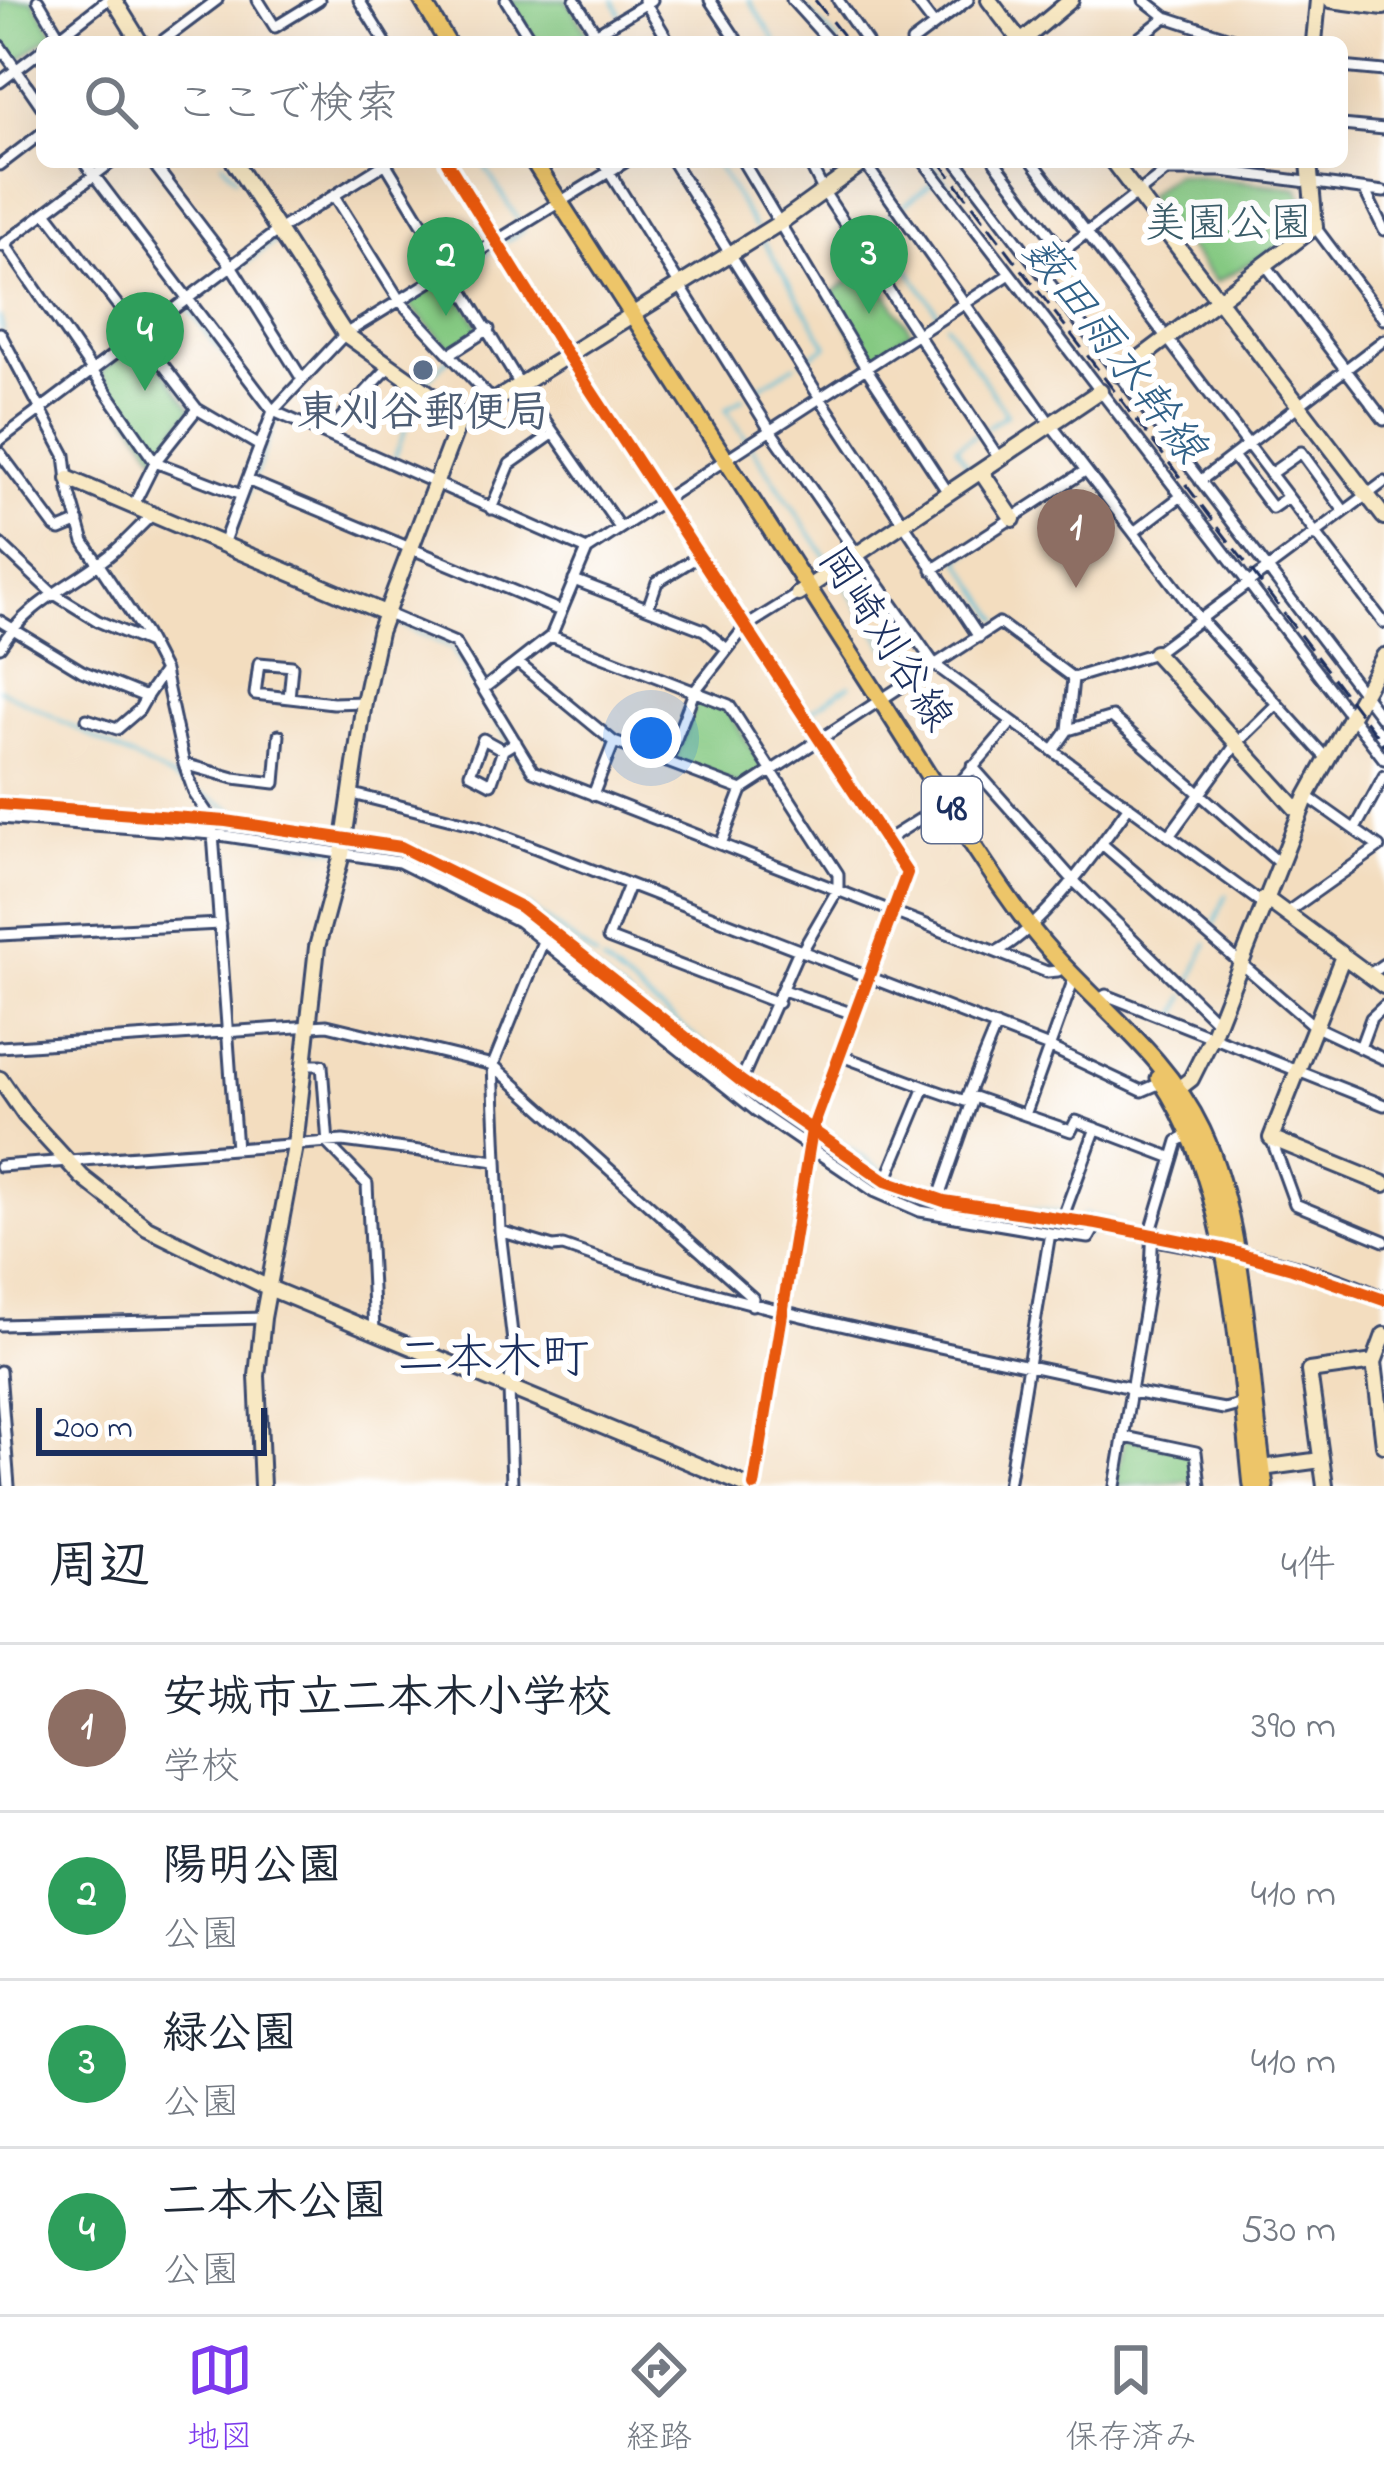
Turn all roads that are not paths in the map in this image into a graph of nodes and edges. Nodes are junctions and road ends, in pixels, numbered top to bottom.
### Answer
1 (38, 0) edge
2 (111, 0) edge
3 (217, 0) edge
4 (258, 0) edge
5 (319, 0) edge
6 (359, 0) edge
7 (422, 0) edge
8 (434, 0) edge
9 (506, 0) edge
10 (575, 0) edge
11 (710, 0) edge
12 (792, 0) edge
13 (838, 0) edge
14 (915, 0) edge
15 (968, 0) edge
16 (989, 0) edge
17 (1071, 0) edge
18 (1144, 0) edge
19 (1318, 0) edge
20 (1331, 0) edge
21 (647, 1) edge
22 (1384, 7) edge
23 (1166, 17) junction
24 (934, 25) junction
25 (56, 36) edge
26 (61, 36) edge
27 (136, 36) edge
28 (169, 36) edge
29 (381, 36) edge
30 (443, 36) edge
31 (455, 36) edge
32 (528, 36) edge
33 (597, 36) edge
34 (601, 36) edge
35 (666, 36) edge
36 (734, 36) edge
37 (822, 36) edge
38 (863, 36) edge
39 (920, 36) edge
40 (1016, 36) edge
41 (1028, 36) edge
42 (1142, 36) edge
43 (1201, 36) edge
44 (1315, 36) edge
45 (0, 46) edge
46 (36, 54) edge
47 (1348, 67) edge
48 (15, 70) junction
49 (1384, 70) edge
50 (0, 82) edge
51 (36, 98) edge
52 (1348, 126) edge
53 (1384, 129) edge
54 (36, 138) edge
55 (0, 165) edge
56 (88, 168) edge
57 (104, 168) edge
58 (157, 168) edge
59 (238, 168) edge
60 (379, 168) edge
61 (390, 168) edge
62 (451, 168) edge
63 (528, 168) edge
64 (537, 168) edge
65 (605, 168) edge
66 (607, 168) edge
67 (677, 168) edge
68 (747, 168) edge
69 (812, 168) edge
70 (856, 168) edge
71 (868, 168) edge
72 (929, 168) edge
73 (961, 168) edge
74 (1000, 168) edge
75 (1038, 168) edge
76 (1118, 168) edge
77 (1162, 168) edge
78 (1194, 168) edge
79 (1309, 168) edge
80 (94, 176) junction
81 (1310, 184) junction
82 (1365, 191) junction
83 (824, 192) junction
84 (1384, 192) edge
85 (1138, 195) junction
86 (334, 196) junction
87 (556, 205) junction
88 (46, 212) junction
89 (781, 222) junction
90 (1315, 227) junction
91 (280, 229) junction
92 (1384, 230) edge
93 (1089, 233) junction
94 (497, 242) junction
95 (2, 245) edge
96 (1063, 252) junction
97 (729, 254) junction
98 (1265, 264) junction
99 (232, 267) junction
100 (452, 269) junction
101 (1040, 269) junction
102 (1010, 274) junction
103 (680, 283) junction
104 (187, 299) junction
105 (1217, 300) junction
106 (400, 301) junction
107 (965, 303) junction
108 (626, 317) junction
109 (1384, 319) edge
110 (489, 329) junction
111 (0, 333) edge
112 (345, 334) junction
113 (917, 334) junction
114 (141, 335) junction
115 (1167, 338) junction
116 (1384, 340) edge
117 (451, 354) junction
118 (566, 354) junction
119 (390, 366) junction
120 (866, 368) junction
121 (1345, 370) junction
122 (94, 371) junction
123 (1119, 374) junction
124 (302, 379) junction
125 (520, 383) junction
126 (1100, 391) junction
127 (820, 398) junction
128 (492, 400) junction
129 (1298, 406) junction
130 (197, 409) junction
131 (41, 410) junction
132 (273, 411) junction
133 (460, 416) junction
134 (1384, 420) edge
135 (1052, 426) junction
136 (770, 430) junction
137 (554, 433) junction
138 (326, 434) junction
139 (0, 440) edge
140 (1248, 444) junction
141 (260, 446) junction
142 (0, 453) edge
143 (1233, 456) junction
144 (1000, 460) junction
145 (719, 462) junction
146 (155, 463) junction
147 (1085, 471) junction
148 (982, 473) junction
149 (1270, 474) junction
150 (69, 479) junction
151 (247, 480) junction
152 (434, 482) junction
153 (1200, 482) junction
154 (1384, 482) edge
155 (949, 494) junction
156 (1367, 494) junction
157 (241, 495) junction
158 (1180, 496) junction
159 (1288, 497) junction
160 (662, 500) junction
161 (133, 506) junction
162 (491, 508) junction
163 (1344, 512) junction
164 (152, 515) junction
165 (1384, 517) edge
166 (1013, 519) junction
167 (79, 521) junction
168 (904, 525) junction
169 (620, 528) junction
170 (1134, 532) junction
171 (1316, 534) junction
172 (0, 544) edge
173 (223, 544) junction
174 (409, 548) junction
175 (586, 550) junction
176 (858, 554) junction
177 (699, 556) junction
178 (96, 563) junction
179 (1270, 569) junction
180 (932, 570) junction
181 (574, 580) junction
182 (1245, 583) junction
183 (803, 591) junction
184 (51, 592) junction
185 (648, 608) junction
186 (561, 611) junction
187 (385, 613) junction
188 (1199, 618) junction
189 (0, 621) edge
190 (1384, 622) edge
191 (745, 627) junction
192 (10, 631) junction
193 (551, 636) junction
194 (979, 637) junction
195 (147, 642) junction
196 (0, 647) edge
197 (728, 649) junction
198 (1155, 652) junction
199 (1384, 656) edge
200 (518, 662) junction
201 (935, 665) junction
202 (164, 671) junction
203 (1072, 678) junction
204 (484, 688) junction
205 (694, 692) junction
206 (1363, 694) junction
207 (147, 696) junction
208 (289, 698) junction
209 (364, 702) junction
210 (877, 703) junction
211 (1277, 704) junction
212 (1350, 717) junction
213 (87, 719) dead end
214 (1012, 722) junction
215 (1384, 722) edge
216 (1068, 730) junction
217 (279, 735) dead end
218 (820, 740) junction
219 (614, 742) junction
220 (1237, 743) junction
221 (510, 746) junction
222 (1053, 751) junction
223 (1327, 759) junction
224 (1384, 759) edge
225 (667, 762) junction
226 (184, 764) junction
227 (972, 766) junction
228 (773, 771) junction
229 (1384, 776) edge
230 (742, 790) junction
231 (353, 794) junction
232 (1200, 794) junction
233 (593, 795) junction
234 (1307, 796) junction
235 (942, 803) junction
236 (0, 805) edge
237 (1129, 806) junction
238 (1300, 813) junction
239 (0, 818) edge
240 (212, 820) junction
241 (1355, 830) junction
242 (213, 834) junction
243 (1169, 836) junction
244 (885, 841) junction
245 (721, 844) junction
246 (1102, 844) junction
247 (343, 847) junction
248 (1382, 848) edge
249 (1279, 863) junction
250 (1074, 880) junction
251 (628, 884) junction
252 (838, 889) junction
253 (1264, 901) junction
254 (893, 910) junction
255 (1286, 913) junction
256 (220, 924) junction
257 (1026, 929) junction
258 (552, 930) junction
259 (0, 935) edge
260 (608, 938) junction
261 (543, 941) junction
262 (801, 950) junction
263 (996, 952) junction
264 (1343, 956) junction
265 (1240, 963) junction
266 (1384, 964) edge
267 (598, 967) junction
268 (1058, 971) junction
269 (1368, 974) junction
270 (868, 977) junction
271 (1072, 984) junction
272 (1384, 986) edge
273 (783, 990) junction
274 (1099, 1000) junction
275 (778, 1003) junction
276 (1384, 1006) edge
277 (854, 1014) junction
278 (1216, 1021) junction
279 (310, 1025) junction
280 (995, 1026) junction
281 (1315, 1026) junction
282 (227, 1030) junction
283 (1212, 1037) junction
284 (0, 1047) edge
285 (1049, 1047) junction
286 (1360, 1048) junction
287 (839, 1054) junction
288 (1384, 1060) edge
289 (493, 1064) junction
290 (305, 1065) junction
291 (1297, 1070) junction
292 (0, 1079) edge
293 (741, 1081) junction
294 (1170, 1086) junction
295 (925, 1087) junction
296 (972, 1097) junction
297 (1384, 1105) edge
298 (1025, 1115) junction
299 (1096, 1128) junction
300 (812, 1130) junction
301 (1191, 1134) junction
302 (1271, 1138) junction
303 (328, 1144) junction
304 (295, 1146) junction
305 (809, 1147) junction
306 (236, 1149) junction
307 (1173, 1159) junction
308 (496, 1161) junction
309 (68, 1163) junction
310 (0, 1166) edge
311 (886, 1181) junction
312 (1384, 1184) edge
313 (941, 1201) junction
314 (941, 1216) junction
315 (1062, 1219) junction
316 (1097, 1225) junction
317 (500, 1231) junction
318 (1050, 1233) junction
319 (1152, 1237) junction
320 (1384, 1241) edge
321 (1230, 1251) junction
322 (269, 1288) junction
323 (1384, 1300) edge
324 (752, 1305) junction
325 (784, 1312) junction
326 (263, 1318) junction
327 (0, 1325) edge
328 (374, 1331) junction
329 (1384, 1335) edge
330 (1374, 1362) junction
331 (1029, 1365) junction
332 (0, 1372) edge
333 (509, 1388) junction
334 (1132, 1392) junction
335 (1243, 1405) junction
336 (1382, 1411) edge
337 (1125, 1437) junction
338 (1384, 1445) edge
339 (1322, 1460) junction
340 (1262, 1468) junction
341 (1200, 1485) edge
342 (9, 1486) edge
343 (262, 1486) edge
344 (512, 1486) edge
345 (750, 1486) edge
346 (1008, 1486) edge
347 (1115, 1486) edge
348 (1183, 1486) edge
349 (1252, 1486) edge
350 (1264, 1486) edge
351 (1325, 1486) edge

1 - 25 street
2 - 26 street
2 - 27 street
3 - 28 street
4 - 5 street
6 - 29 street
7 - 30 main road
8 - 31 main road
9 - 32 street
10 - 33 street
11 - 36 street
12 - 37 street
13 - 38 street
14 - 24 street
15 - 24 street
16 - 40 street
17 - 41 street
18 - 23 street
19 - 44 street
20 - 22 street
21 - 34 street
21 - 35 street
23 - 42 street
23 - 43 street
24 - 39 street
45 - 48 street
46 - 48 street
47 - 49 street
48 - 50 street
48 - 51 street
52 - 53 street
54 - 55 street
56 - 80 street
57 - 80 street
58 - 99 street
59 - 91 street
60 - 86 street
61 - 100 street
62 - 94 street
63 - 87 main road, 岡崎刈谷線 / 48
64 - 87 main road, 岡崎刈谷線 / 48
65 - 87 street
66 - 103 street
67 - 97 street
68 - 89 street
69 - 83 street
70 - 83 street
71 - 107 street
72 - 102 street
73 - 101 street
74 - 96 street
75 - 93 street
76 - 85 street
77 - 85 street
78 - 81 street
79 - 81 street
80 - 88 street
80 - 104 street
81 - 82 street
81 - 90 street
82 - 84 street
82 - 92 street
83 - 89 street
83 - 113 street
85 - 93 street
85 - 105 street
86 - 91 street
86 - 106 street
87 - 94 street
87 - 108 main road, 岡崎刈谷線 / 48
88 - 95 street
88 - 114 street
89 - 97 street
89 - 120 street
90 - 98 street
90 - 109 street
91 - 99 street
91 - 112 street
93 - 96 street
93 - 115 street
94 - 100 street
94 - 118 street
95 - 122 street
96 - 101 street
97 - 103 street
97 - 127 street
98 - 105 street
98 - 121 street
99 - 104 street
99 - 124 street
100 - 106 street
100 - 110 street
101 - 123 street
102 - 107 street
102 - 126 street
103 - 108 street
103 - 136 street
104 - 114 street
104 - 132 street
105 - 115 street
105 - 129 street
106 - 112 street
106 - 117 street
107 - 113 street
107 - 135 street
108 - 118 street
108 - 145 main road, 岡崎刈谷線 / 48
110 - 117 street
110 - 125 street
111 - 131 street
112 - 119 street
112 - 124 street
113 - 120 street
113 - 144 street
114 - 122 street
114 - 130 street
115 - 123 street
115 - 140 street
116 - 121 street
117 - 128 street
118 - 125 street
118 - 160 street
119 - 133 street
119 - 138 street
120 - 127 street
120 - 155 street
121 - 129 street
121 - 134 street
122 - 131 street
122 - 146 street
123 - 153 street
124 - 132 street
125 - 128 street
125 - 137 street
126 - 135 street
126 - 158 street
127 - 136 street
127 - 168 street
128 - 133 street
129 - 140 street
129 - 156 street
130 - 141 street
130 - 146 street
131 - 139 street
131 - 150 street
132 - 138 street
132 - 141 street
133 - 152 street
135 - 144 street
135 - 147 street
136 - 145 street
136 - 176 street
137 - 162 street
137 - 169 street
138 - 152 street
140 - 143 street
140 - 149 street
141 - 151 street
142 - 167 street
143 - 153 street
143 - 159 street
144 - 148 street
145 - 160 street
145 - 183 main road, 岡崎刈谷線 / 48
146 - 157 street
146 - 161 street
147 - 166 street
147 - 170 street
148 - 155 street
148 - 166 street
149 - 159 street
149 - 163 street
150 - 161 street
150 - 167 street
151 - 157 street
151 - 174 street
152 - 162 street
152 - 174 street
153 - 179 street
154 - 156 street
155 - 168 street
156 - 163 street
156 - 165 street
157 - 173 street
158 - 170 street
158 - 182 street
159 - 171 street
160 - 169 street
160 - 177 street
161 - 164 street
162 - 175 street
163 - 171 street
164 - 173 street
164 - 178 street
166 - 180 street
167 - 178 street
168 - 176 street
168 - 180 street
169 - 175 street
170 - 188 street
171 - 179 street
171 - 190 street
172 - 184 street
173 - 187 street
174 - 186 street
174 - 187 street
175 - 181 street
176 - 183 street
176 - 201 street
177 - 185 street
177 - 191 street
178 - 184 street
178 - 195 street
179 - 182 street
179 - 206 street
180 - 194 street
181 - 185 street
181 - 186 street
182 - 188 street
182 - 212 street
183 - 191 street
183 - 210 main road, 岡崎刈谷線 / 48
184 - 192 street
184 - 195 street
185 - 197 street
186 - 193 street
187 - 204 street
187 - 209 street
188 - 198 street
188 - 211 street
189 - 192 street
191 - 197 street
191 - 218 street
192 - 196 street
192 - 207 street
193 - 200 street
193 - 205 street
194 - 201 street
194 - 203 street
195 - 202 street
197 - 205 street
198 - 203 street
198 - 220 street
199 - 206 street
200 - 204 street
200 - 219 street
201 - 210 street
201 - 214 street
202 - 207 street
202 - 226 street
203 - 216 street
204 - 221 street
205 - 225 street
205 - 228 street
206 - 212 street
206 - 215 street
207 - 213 street
208 - 208 street
208 - 209 street
209 - 231 street
210 - 218 street
210 - 235 main road, 岡崎刈谷線 / 48
211 - 220 street
211 - 223 street
212 - 223 street
212 - 224 street
214 - 222 street
214 - 227 street
216 - 222 street
216 - 232 street
217 - 226 street
218 - 228 street
218 - 244 street
219 - 225 street
219 - 233 street
220 - 232 street
220 - 238 street
221 - 221 street
221 - 233 street
222 - 237 street
223 - 234 street
225 - 230 street
226 - 240 street
227 - 235 street
227 - 250 street
228 - 230 street
228 - 252 street
229 - 241 street
230 - 245 street
231 - 247 street
231 - 251 street
232 - 243 street
232 - 249 street
233 - 245 street
234 - 238 street
234 - 241 street
235 - 244 street
235 - 257 main road, 岡崎刈谷線 / 48
236 - 240 street
237 - 243 street
237 - 246 street
238 - 249 street
239 - 242 street
240 - 242 street
240 - 247 street
241 - 248 street
242 - 247 street
242 - 256 street
243 - 253 street
244 - 254 street
245 - 252 street
246 - 250 street
246 - 265 street
247 - 258 street
247 - 261 street
247 - 279 street
248 - 255 street
249 - 253 street
250 - 257 street
250 - 278 street
251 - 260 street
251 - 262 street
252 - 254 street
252 - 262 street
253 - 255 street
253 - 265 street
254 - 263 street
254 - 270 street
255 - 264 street
256 - 259 street
256 - 282 street
257 - 263 street
257 - 268 main road, 岡崎刈谷線 / 48
257 - 274 main road, 岡崎刈谷線 / 48
258 - 261 street
258 - 267 street
260 - 267 street
260 - 275 street
261 - 289 street
261 - 305 street
262 - 270 street
262 - 273 street
263 - 268 street
264 - 269 street
264 - 281 street
265 - 278 street
265 - 281 street
266 - 269 street
267 - 293 street
268 - 271 main road, 岡崎刈谷線 / 48
269 - 272 street
270 - 277 street
270 - 280 street
271 - 285 street
271 - 294 main road, 岡崎刈谷線 / 48
273 - 275 street
273 - 277 street
274 - 283 street
274 - 294 main road, 岡崎刈谷線 / 48
275 - 293 street
276 - 286 street
277 - 287 street
278 - 283 street
279 - 282 street
279 - 289 street
279 - 290 street
280 - 285 street
280 - 296 street
281 - 286 street
281 - 291 street
282 - 284 street
282 - 306 street
283 - 291 street
283 - 294 street
285 - 294 street
285 - 298 street
286 - 288 street
287 - 295 street
287 - 300 street
289 - 308 street
289 - 324 street
290 - 303 street
290 - 304 street
291 - 297 street
291 - 302 street
292 - 309 street
293 - 300 street
294 - 301 main road, 岡崎刈谷線 / 48
294 - 321 main road, 岡崎刈谷線 / 48
295 - 296 street
295 - 311 street
296 - 298 street
296 - 313 street
298 - 299 street
299 - 307 street
299 - 315 street
300 - 305 street
300 - 311 street
301 - 307 street
301 - 321 main road, 岡崎刈谷線 / 48
302 - 312 street
302 - 320 street
303 - 304 street
303 - 308 street
303 - 328 street
304 - 306 street
304 - 322 street
305 - 314 street
305 - 325 street
306 - 309 street
307 - 319 street
308 - 317 street
309 - 310 street
309 - 322 street
311 - 313 street
313 - 314 street
313 - 315 street
314 - 318 street
315 - 316 street
316 - 318 street
316 - 319 street
317 - 324 street
317 - 333 street
318 - 331 street
319 - 321 street
319 - 334 street
321 - 323 street
321 - 335 main road, 岡崎刈谷線 / 48
321 - 340 main road, 岡崎刈谷線 / 48
322 - 326 street
322 - 328 street
324 - 325 street
325 - 331 street
325 - 345 street
326 - 327 street
326 - 343 street
328 - 333 street
329 - 330 street
330 - 336 street
330 - 339 street
331 - 334 street
331 - 346 street
332 - 342 street
333 - 344 street
333 - 345 street
334 - 335 street
334 - 337 street
335 - 349 main road, 岡崎刈谷線 / 48
336 - 338 street
337 - 341 street
337 - 347 street
339 - 340 street
339 - 351 street
340 - 350 main road, 岡崎刈谷線 / 48
341 - 348 street

